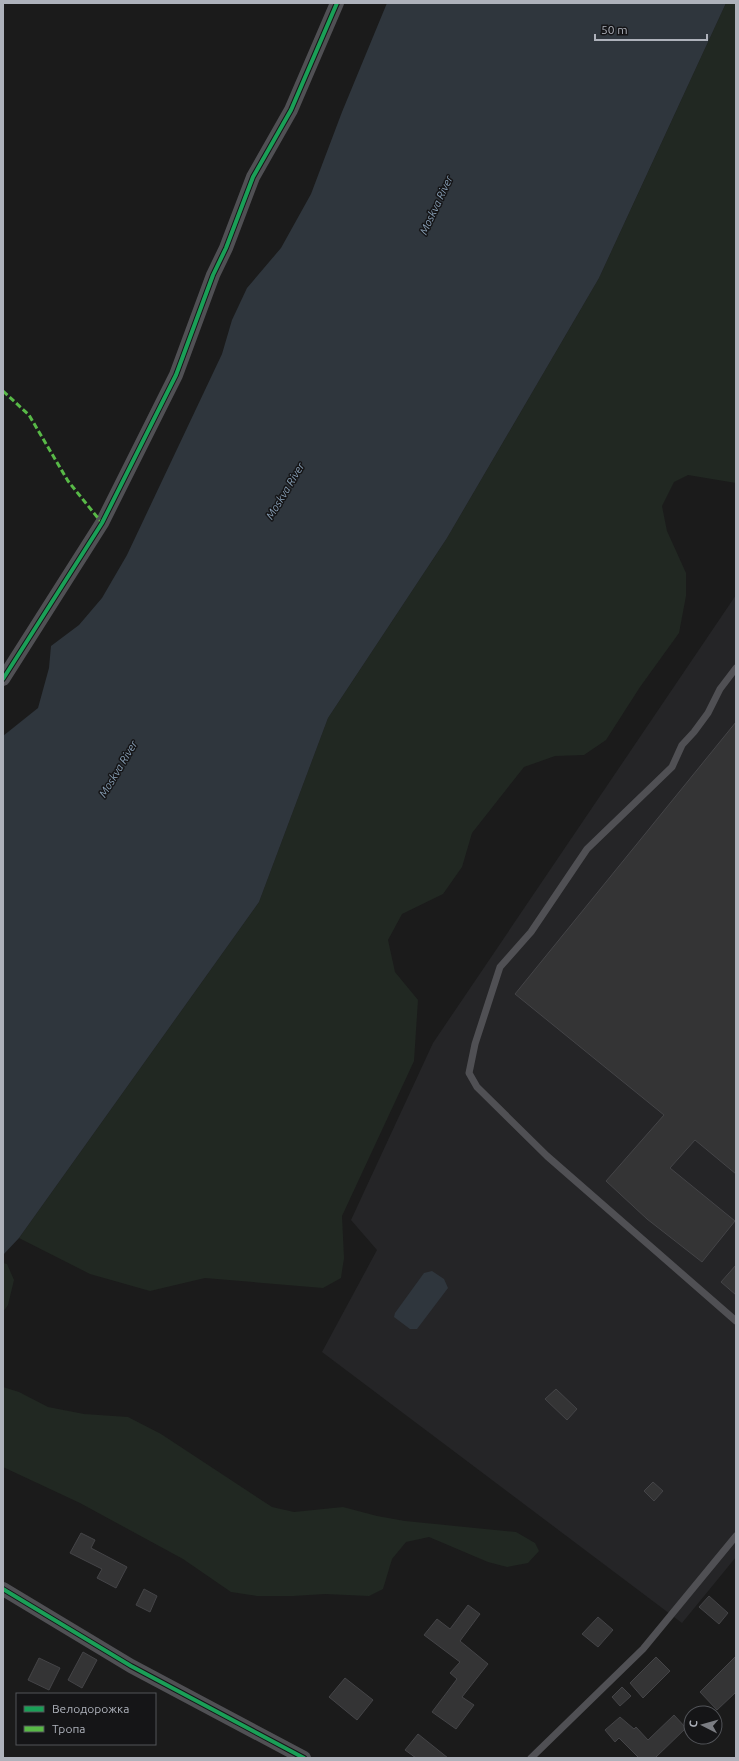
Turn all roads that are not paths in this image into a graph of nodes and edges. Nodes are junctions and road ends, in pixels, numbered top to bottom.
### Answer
1 (337, 3) edge
2 (736, 668) edge
3 (3, 679) edge
4 (736, 1321) edge
5 (736, 1536) edge
6 (3, 1590) edge
7 (304, 1758) edge
8 (531, 1758) edge

1 - 3 street
2 - 4 lane
5 - 8 lane
6 - 7 street

